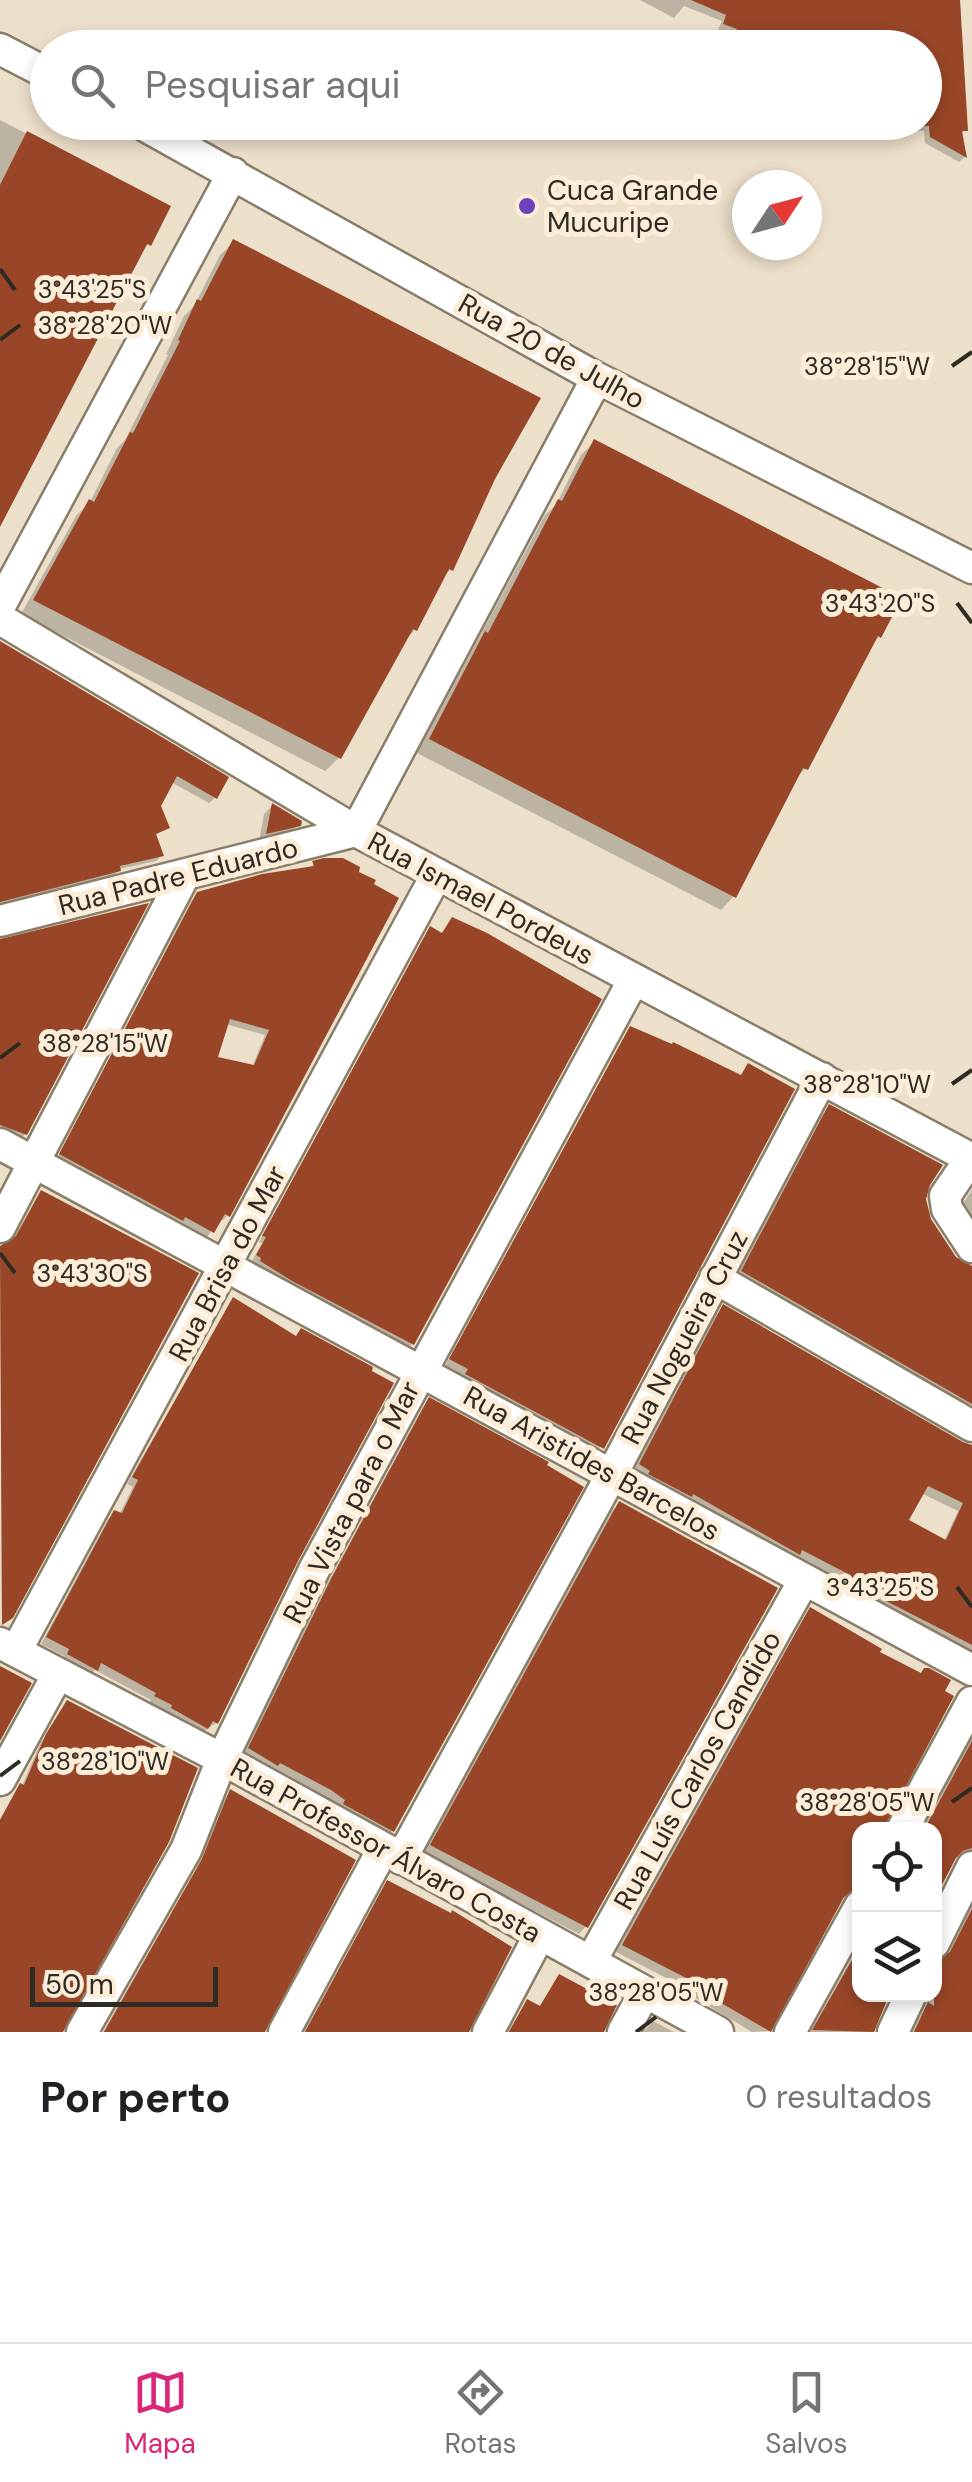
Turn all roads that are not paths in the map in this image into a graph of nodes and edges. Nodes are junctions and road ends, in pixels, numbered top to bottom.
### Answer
1 (0, 48) edge
2 (30, 64) edge
3 (172, 140) edge
4 (234, 173) junction
5 (597, 378) junction
6 (972, 568) edge
7 (0, 606) edge
8 (0, 619) edge
9 (356, 831) junction
10 (437, 874) junction
11 (184, 876) junction
12 (0, 920) edge
13 (634, 978) junction
14 (822, 1078) junction
15 (0, 1144) edge
16 (971, 1159) edge
17 (34, 1163) junction
18 (0, 1227) edge
19 (972, 1246) edge
20 (226, 1264) junction
21 (715, 1278) junction
22 (420, 1370) junction
23 (972, 1426) edge
24 (612, 1474) junction
25 (804, 1580) junction
26 (8, 1647) edge
27 (972, 1670) edge
28 (58, 1674) junction
29 (972, 1702) edge
30 (222, 1760) junction
31 (0, 1780) edge
32 (906, 1822) edge
33 (392, 1854) junction
34 (972, 1867) edge
35 (857, 1912) edge
36 (960, 1919) edge
37 (540, 1934) junction
38 (590, 1961) junction
39 (644, 1992) junction
40 (906, 2002) edge
41 (82, 2032) edge
42 (284, 2032) edge
43 (488, 2032) edge
44 (623, 2032) edge
45 (718, 2032) edge
46 (790, 2032) edge
47 (893, 2032) edge

1 - 2 street
3 - 4 street, Rua 20 de Julho
4 - 5 street, Rua 20 de Julho
4 - 7 street
5 - 6 street, Rua 20 de Julho
5 - 9 street
8 - 9 street, Rua Ismael Pordeus
9 - 10 street, Rua Ismael Pordeus
9 - 11 street, Rua Padre Eduardo
10 - 13 street, Rua Ismael Pordeus
10 - 20 street, Rua Brisa do Mar
11 - 12 street, Rua Padre Eduardo
11 - 17 street
13 - 14 street, Rua Ismael Pordeus
13 - 22 street, Rua Vista para o Mar
14 - 16 street, Rua Ismael Pordeus
14 - 21 street, Rua Nogueira Cruz
15 - 17 street, Rua Aristides Barcelos
16 - 19 street
17 - 18 street
17 - 20 street, Rua Aristides Barcelos
20 - 22 street, Rua Aristides Barcelos
20 - 26 street, Rua Brisa do Mar
21 - 23 street
21 - 24 street, Rua Nogueira Cruz
22 - 24 street, Rua Aristides Barcelos
22 - 30 street, Rua Vista para o Mar
24 - 25 street, Rua Aristides Barcelos
24 - 33 street, Rua Nogueira Cruz
25 - 27 street, Rua Aristides Barcelos
25 - 38 street, Rua Luís Carlos Candido
26 - 28 street, Rua Professor Álvaro Costa
28 - 30 street, Rua Professor Álvaro Costa
28 - 31 street
29 - 32 street
30 - 33 street, Rua Professor Álvaro Costa
30 - 41 street, Rua Vista para o Mar
33 - 37 street, Rua Professor Álvaro Costa
33 - 42 street, Rua Nogueira Cruz
34 - 36 street
35 - 46 street
37 - 38 street, Rua Professor Álvaro Costa
37 - 43 street
38 - 39 street, Rua Professor Álvaro Costa
39 - 44 street
39 - 45 street, Rua Professor Álvaro Costa
40 - 47 street

